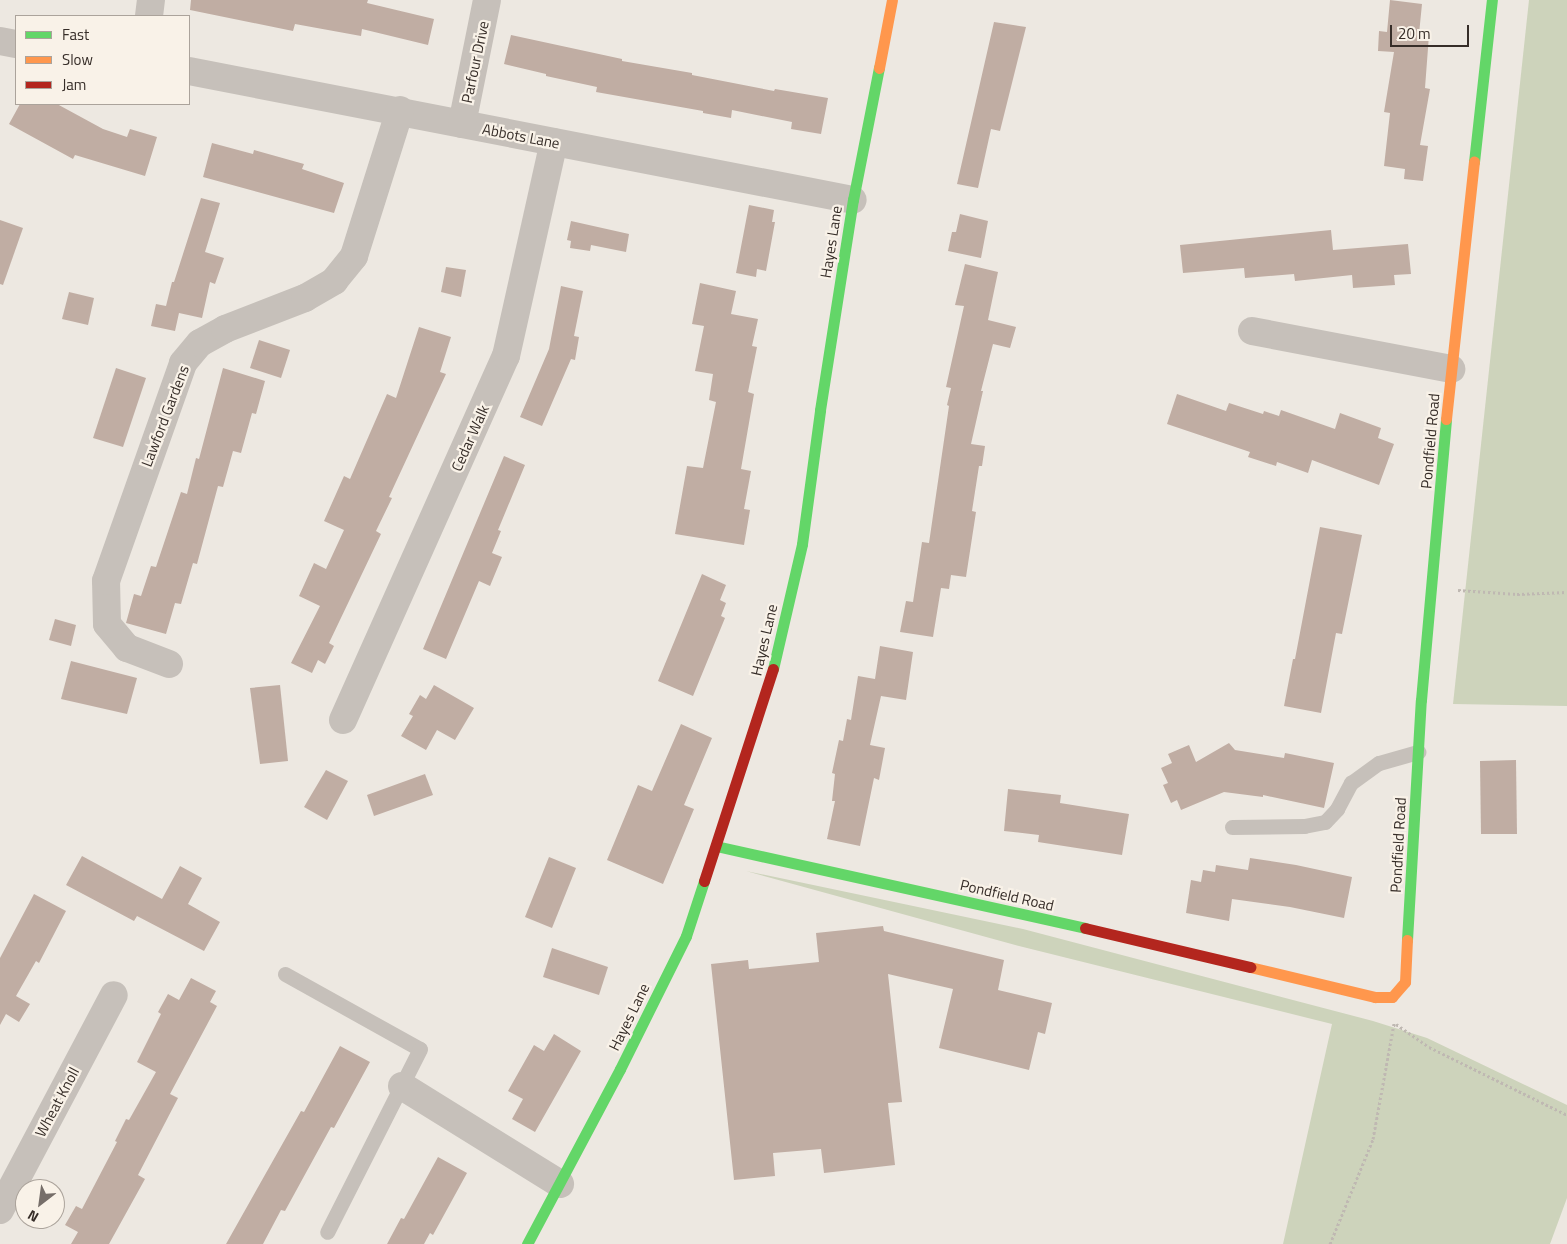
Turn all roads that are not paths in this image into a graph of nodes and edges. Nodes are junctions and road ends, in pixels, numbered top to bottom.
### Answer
1 (151, 0) edge
2 (487, 0) edge
3 (892, 0) edge
4 (1492, 0) edge
5 (149, 15) edge
6 (0, 41) edge
7 (15, 44) edge
8 (190, 71) edge
9 (400, 110) junction
10 (462, 124) junction
11 (554, 142) junction
12 (853, 200) junction
13 (1252, 331) dead end
14 (1451, 370) junction
15 (168, 664) dead end
16 (343, 720) dead end
17 (1418, 752) junction
18 (1232, 826) dead end
19 (716, 846) junction
20 (285, 974) dead end
21 (114, 995) dead end
22 (402, 1086) junction
23 (560, 1184) junction
24 (0, 1210) edge
25 (327, 1232) dead end
26 (527, 1244) edge

1 - 5 street
2 - 10 street, Parfour Drive
3 - 12 street, Hayes Lane
4 - 14 street, Pondfield Road
6 - 7 street
8 - 9 street, Abbots Lane
9 - 10 street, Abbots Lane
9 - 15 street, Lawford Gardens
10 - 11 street, Abbots Lane
11 - 12 street, Abbots Lane
11 - 16 street, Cedar Walk
12 - 19 street, Hayes Lane
13 - 14 street
14 - 17 street, Pondfield Road
17 - 18 lane
17 - 19 street, Pondfield Road
19 - 23 street, Hayes Lane
20 - 22 lane
21 - 24 street, Wheat Knoll
22 - 23 street
22 - 25 lane
23 - 26 street, Hayes Lane

